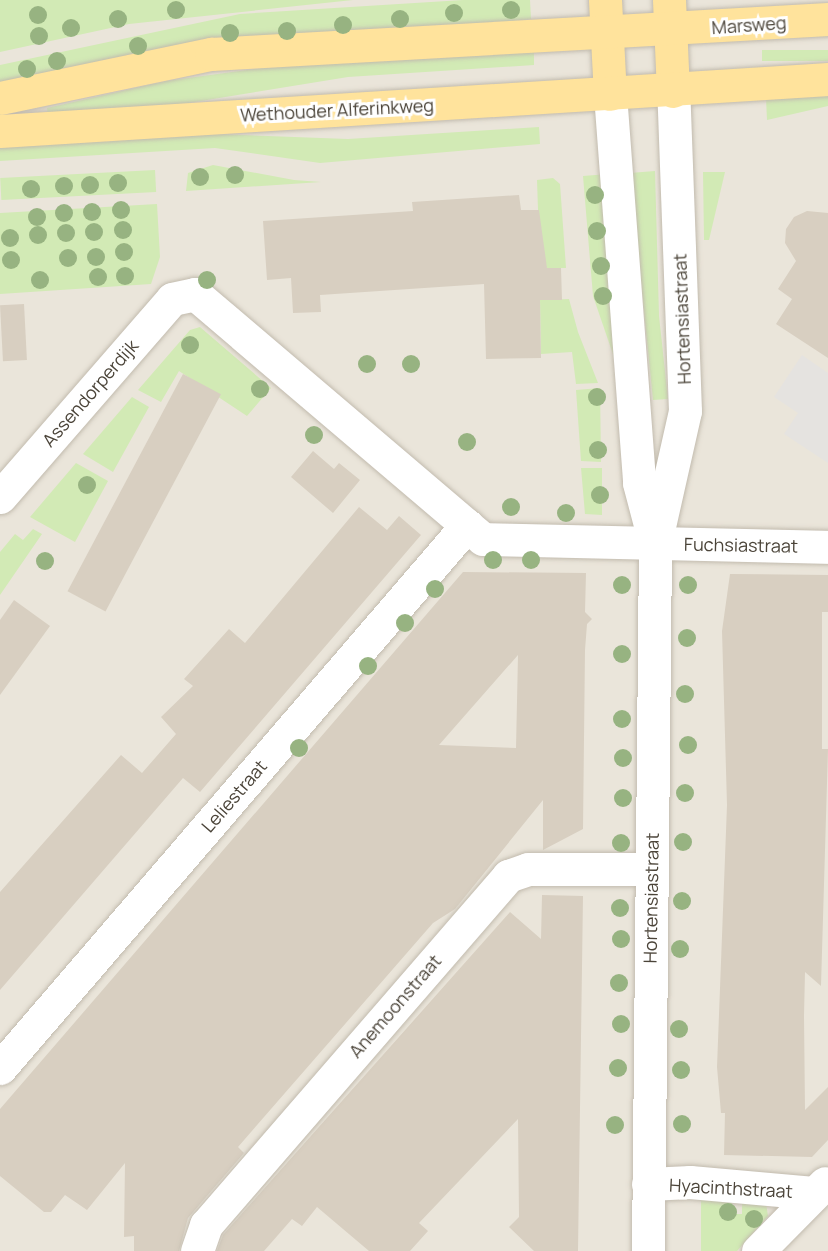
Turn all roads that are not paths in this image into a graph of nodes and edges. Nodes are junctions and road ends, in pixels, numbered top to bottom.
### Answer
1 (605, 0) edge
2 (669, 15) edge
3 (828, 19) edge
4 (606, 35) junction
5 (828, 79) edge
6 (673, 91) junction
7 (610, 94) junction
8 (0, 98) edge
9 (0, 131) edge
10 (0, 497) edge
11 (467, 525) junction
12 (655, 544) junction
13 (828, 547) edge
14 (651, 869) junction
15 (0, 1068) edge
16 (648, 1184) junction
17 (823, 1193) edge
18 (197, 1251) edge
19 (648, 1251) edge
20 (758, 1251) edge

1 - 4 main road
2 - 3 main road, Marsweg
2 - 4 main road
2 - 6 main road
4 - 7 main road
4 - 8 main road
5 - 6 main road
6 - 7 main road, Wethouder Alferinkweg
6 - 12 street, Hortensiastraat
7 - 9 main road, Wethouder Alferinkweg
7 - 12 street, Hortensiastraat
10 - 11 street, Assendorperdijk
11 - 12 street
11 - 15 street, Leliestraat
12 - 13 street, Fuchsiastraat
12 - 14 street, Hortensiastraat
14 - 16 street, Hortensiastraat
14 - 18 street, Anemoonstraat
16 - 17 street, Hyacinthstraat
16 - 19 street, Hortensiastraat
17 - 20 street, Hyacinthstraat

